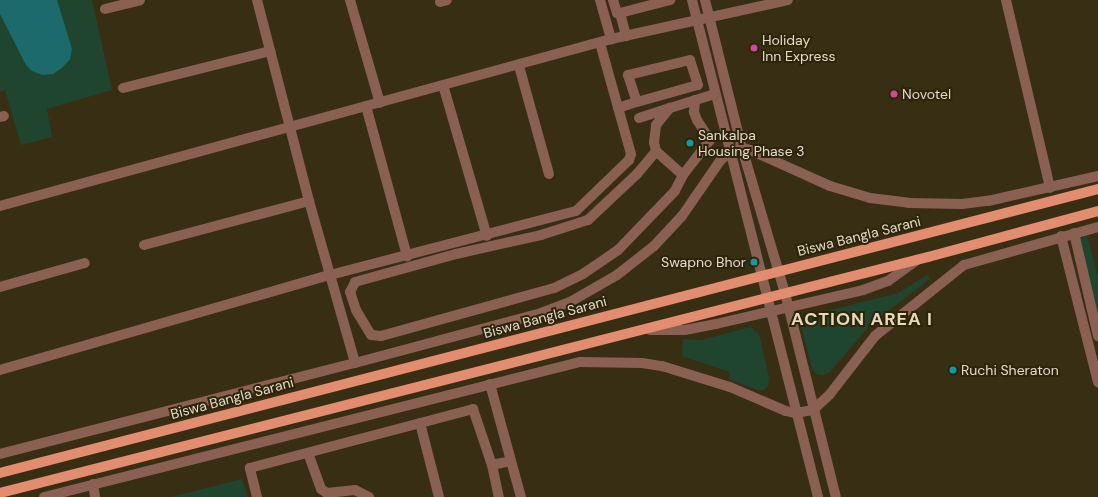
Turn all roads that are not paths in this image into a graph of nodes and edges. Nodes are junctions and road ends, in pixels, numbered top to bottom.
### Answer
1 (140, 0) edge
2 (257, 0) edge
3 (350, 0) edge
4 (600, 0) edge
5 (613, 0) edge
6 (670, 0) edge
7 (692, 0) edge
8 (705, 0) edge
9 (788, 0) edge
10 (1006, 0) edge
11 (105, 9) dead end
12 (620, 14) junction
13 (710, 17) junction
14 (697, 20) junction
15 (626, 36) junction
16 (612, 39) junction
17 (600, 43) junction
18 (270, 51) junction
19 (707, 59) junction
20 (691, 63) junction
21 (519, 66) junction
22 (711, 76) junction
23 (696, 79) junction
24 (443, 85) junction
25 (123, 88) dead end
26 (715, 94) junction
27 (695, 100) junction
28 (637, 102) junction
29 (380, 103) junction
30 (366, 106) junction
31 (618, 108) junction
32 (670, 108) junction
33 (639, 118) dead end
34 (290, 126) junction
35 (742, 148) junction
36 (656, 151) junction
37 (730, 151) junction
38 (549, 174) dead end
39 (683, 175) junction
40 (1098, 176) edge
41 (1050, 188) junction
42 (1098, 189) edge
43 (309, 201) junction
44 (0, 206) edge
45 (1098, 211) edge
46 (1098, 227) edge
47 (1074, 233) junction
48 (487, 236) junction
49 (1061, 236) junction
50 (144, 245) dead end
51 (407, 256) junction
52 (919, 259) junction
53 (85, 263) dead end
54 (777, 270) junction
55 (330, 275) junction
56 (763, 275) junction
57 (0, 287) edge
58 (350, 292) junction
59 (785, 293) junction
60 (336, 296) junction
61 (765, 298) junction
62 (788, 308) junction
63 (769, 313) junction
64 (638, 330) junction
65 (1098, 336) edge
66 (355, 363) junction
67 (0, 370) edge
68 (1098, 382) edge
69 (490, 384) junction
70 (812, 410) junction
71 (795, 413) junction
72 (420, 423) junction
73 (258, 427) junction
74 (262, 441) junction
75 (308, 453) junction
76 (0, 454) edge
77 (512, 460) junction
78 (115, 464) junction
79 (492, 465) junction
80 (0, 473) edge
81 (118, 478) junction
82 (93, 484) junction
83 (0, 493) edge
84 (44, 497) edge
85 (95, 497) edge
86 (257, 497) edge
87 (369, 497) edge
88 (439, 497) edge
89 (499, 497) edge
90 (521, 497) edge
91 (818, 497) edge
92 (836, 497) edge

1 - 11 street
2 - 18 street
3 - 29 street
4 - 16 street
5 - 12 street
6 - 12 street
7 - 14 street
8 - 13 street
9 - 13 street
10 - 41 street
12 - 15 street
13 - 14 street
13 - 35 street
14 - 15 street
14 - 19 street
15 - 16 street
16 - 17 street
17 - 21 street
17 - 31 street
18 - 25 street
18 - 34 street
19 - 20 street
19 - 22 street
20 - 23 street
20 - 28 street
21 - 24 street
21 - 38 street
22 - 23 street
22 - 26 street
23 - 28 street
24 - 29 street
24 - 48 street
26 - 27 street
26 - 37 street
27 - 32 street
27 - 39 street
28 - 31 street
29 - 30 street
30 - 34 street
30 - 51 street
31 - 48 street
32 - 33 street
32 - 36 street
34 - 43 street
34 - 44 street
35 - 37 street
35 - 41 street
35 - 54 street
36 - 39 street
36 - 58 street
37 - 56 street
37 - 66 street
39 - 58 street
40 - 41 street
42 - 54 main road, Biswa Bangla Sarani
43 - 50 street
43 - 55 street
45 - 52 main road
46 - 47 street
47 - 49 street
47 - 65 street
48 - 51 street
49 - 68 street
49 - 70 street
51 - 55 street
52 - 59 main road
52 - 62 street
53 - 57 street
54 - 56 main road, Biswa Bangla Sarani
54 - 59 street
55 - 60 street
55 - 67 street
56 - 61 street
56 - 80 main road, Biswa Bangla Sarani
58 - 60 street
59 - 61 main road
59 - 62 street
60 - 66 street
61 - 63 street
61 - 64 main road
62 - 63 street
62 - 70 street
63 - 64 street
63 - 71 street
64 - 73 main road
66 - 76 street
69 - 71 street
69 - 74 street
69 - 77 street
70 - 71 street
70 - 92 street
71 - 91 street
72 - 75 street
72 - 79 street
72 - 88 street
73 - 74 street
73 - 78 main road
74 - 81 street
75 - 86 street
75 - 87 street
77 - 79 street
77 - 90 street
78 - 81 street
78 - 83 main road
79 - 89 street
81 - 82 street
82 - 84 street
82 - 85 street

